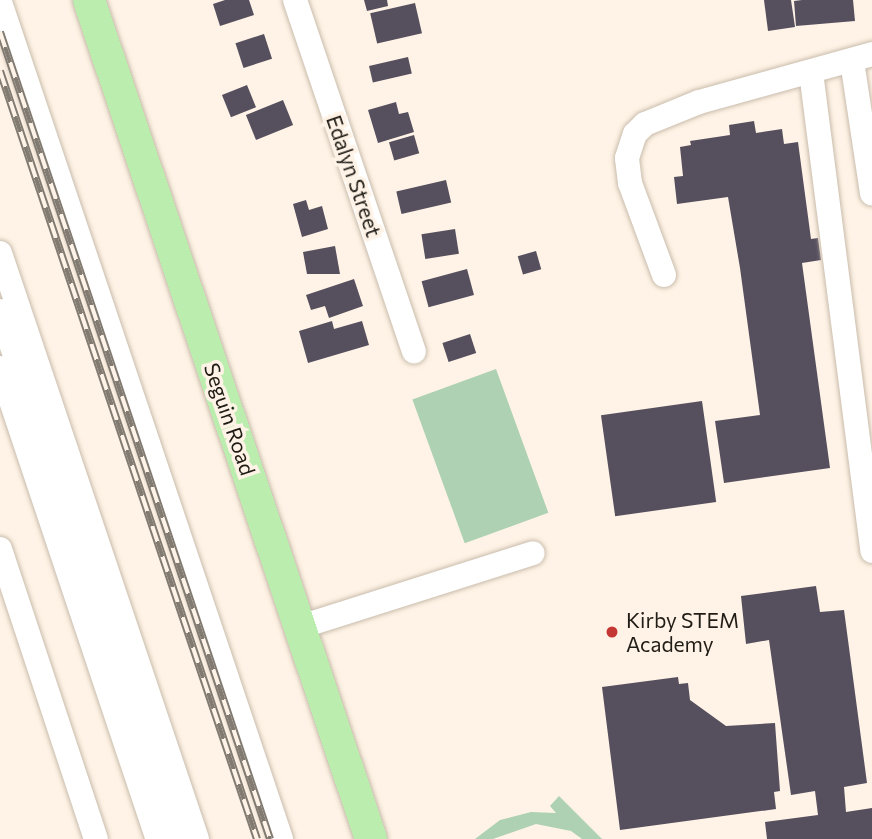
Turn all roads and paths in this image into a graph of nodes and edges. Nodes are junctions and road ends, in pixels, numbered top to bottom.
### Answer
1 (89, 0) edge
2 (295, 0) edge
3 (0, 2) edge
4 (862, 57) edge
5 (811, 72) junction
6 (872, 193) edge
7 (0, 253) edge
8 (664, 275) dead end
9 (0, 311) edge
10 (414, 351) dead end
11 (0, 368) edge
12 (0, 549) edge
13 (872, 551) edge
14 (533, 553) dead end
15 (300, 627) junction
16 (96, 839) edge
17 (158, 839) edge
18 (177, 839) edge
19 (197, 839) edge
20 (281, 839) edge
21 (371, 839) edge

1 - 15 main road, Seguin Road
2 - 10 street, Edalyn Street
3 - 20 street
4 - 5 street
4 - 6 street
5 - 8 street
5 - 13 street
7 - 19 street
9 - 18 street
11 - 17 street
12 - 16 street
14 - 15 street
15 - 21 main road, Seguin Road

